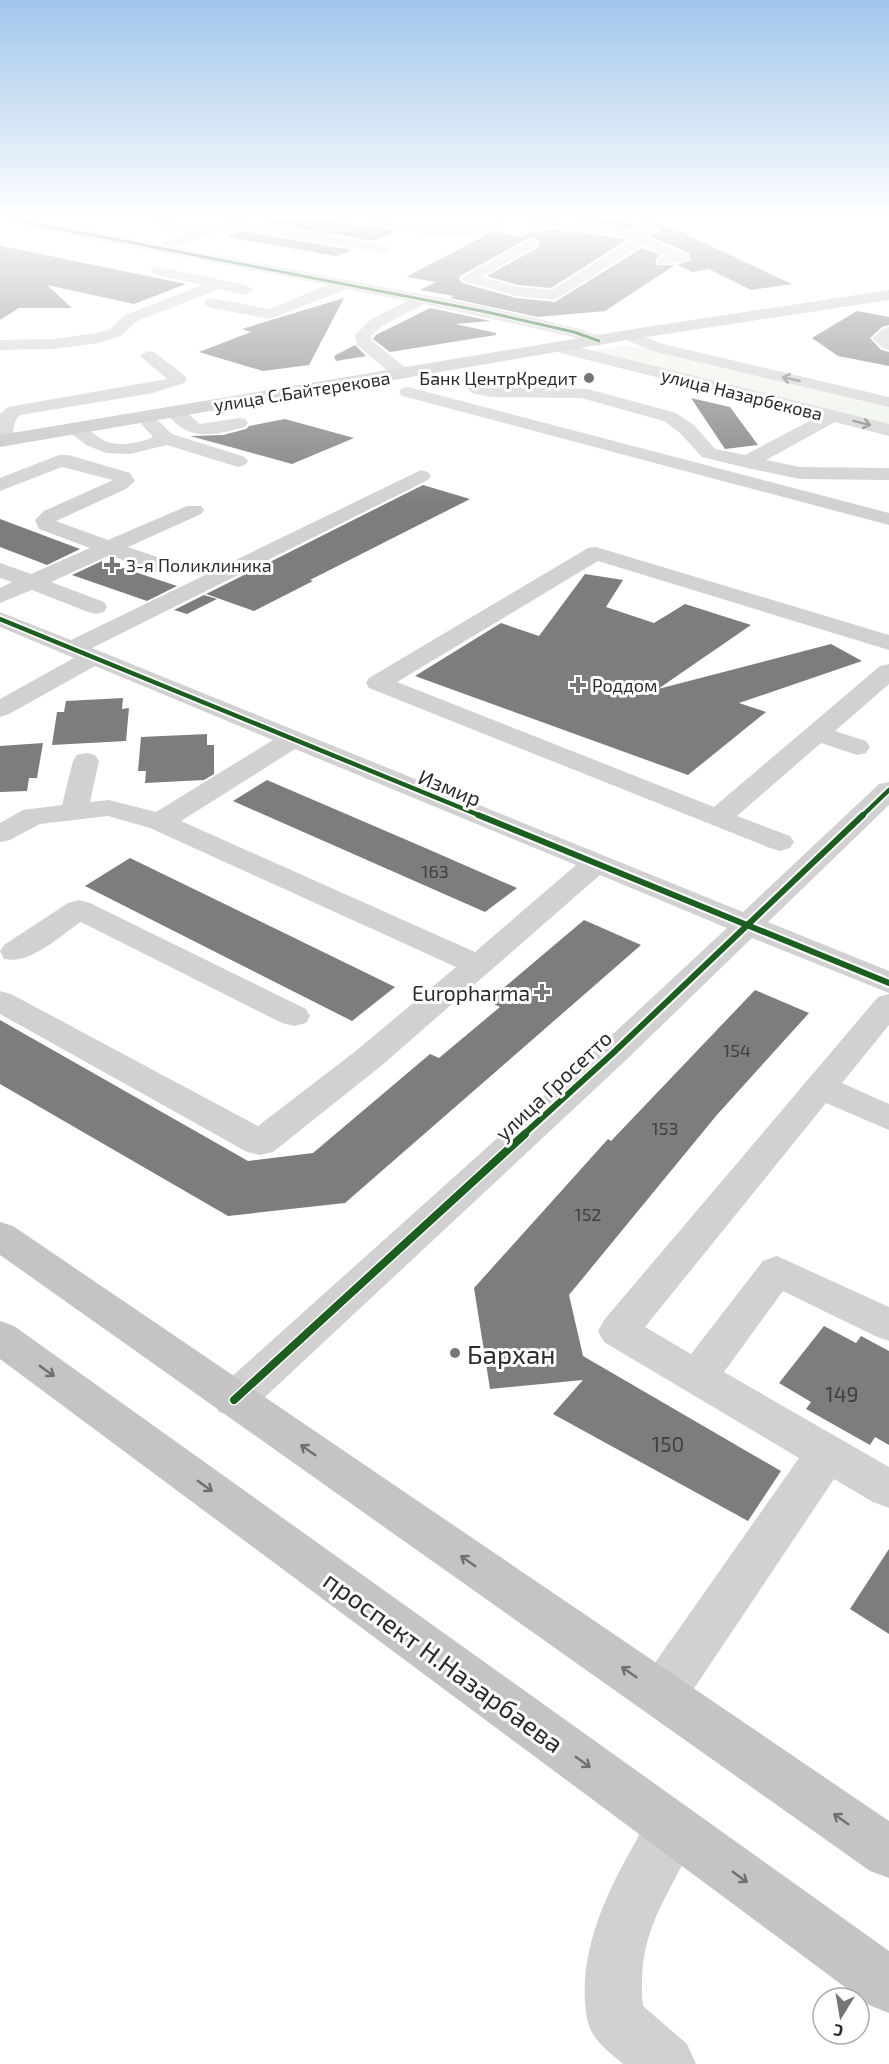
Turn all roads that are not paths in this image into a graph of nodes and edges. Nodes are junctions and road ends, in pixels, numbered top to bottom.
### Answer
1 (144, 313) edge
2 (395, 313) edge
3 (492, 313) edge
4 (772, 313) edge
5 (889, 332) edge
6 (627, 336) junction
7 (599, 340) junction
8 (0, 345) edge
9 (889, 345) edge
10 (561, 348) junction
11 (148, 356) dead end
12 (470, 381) dead end
13 (405, 383) junction
14 (153, 388) junction
15 (889, 402) edge
16 (214, 406) junction
17 (175, 412) junction
18 (832, 416) junction
19 (144, 417) junction
20 (239, 423) dead end
21 (75, 429) junction
22 (889, 430) edge
23 (165, 438) junction
24 (1, 441) edge
25 (238, 461) dead end
26 (747, 462) junction
27 (889, 474) edge
28 (421, 476) dead end
29 (0, 485) edge
30 (194, 510) dead end
31 (889, 519) edge
32 (109, 548) junction
33 (161, 566) dead end
34 (0, 570) edge
35 (31, 582) junction
36 (0, 596) edge
37 (96, 607) dead end
38 (0, 619) edge
39 (889, 643) edge
40 (82, 654) junction
41 (889, 671) edge
42 (0, 709) edge
43 (816, 733) junction
44 (291, 740) junction
45 (857, 747) dead end
46 (86, 761) dead end
47 (884, 802) edge
48 (74, 812) junction
49 (718, 818) junction
50 (160, 822) junction
51 (0, 834) edge
52 (780, 842) dead end
53 (595, 864) junction
54 (746, 926) junction
55 (5, 956) edge
56 (478, 965) junction
57 (889, 983) edge
58 (0, 1001) edge
59 (889, 1004) edge
60 (294, 1016) dead end
61 (820, 1087) junction
62 (889, 1118) edge
63 (0, 1236) edge
64 (889, 1325) edge
65 (0, 1337) edge
66 (697, 1377) junction
67 (234, 1400) junction
68 (827, 1453) junction
69 (889, 1489) edge
70 (662, 1694) junction
71 (673, 1828) junction
72 (889, 1852) edge
73 (889, 1985) edge
74 (667, 2064) edge

1 - 8 street
2 - 13 street
3 - 7 street
4 - 6 main road, улица С.Байтерекова
5 - 9 street
6 - 7 main road, улица С.Байтерекова
15 -> 6 street, улица Назарбекова
7 - 10 main road, улица С.Байтерекова
10 - 13 main road, улица С.Байтерекова
10 - 18 street, улица Назарбекова
11 - 14 street
12 - 26 street
13 - 16 main road, улица С.Байтерекова
13 - 31 street
14 - 16 street
14 - 24 street
16 - 17 main road, улица С.Байтерекова
17 - 19 main road, улица С.Байтерекова
17 - 20 street
18 -> 22 street, улица Назарбекова
18 - 26 street
19 - 21 main road, улица С.Байтерекова
19 - 23 street
21 - 23 street
21 - 24 main road, улица С.Байтерекова
23 - 25 street
26 - 27 street
28 - 40 street
29 - 32 street
30 - 32 street
32 - 33 street
32 - 35 street
34 - 35 street
35 - 36 street
35 - 37 street
38 - 40 street, Измир
39 - 49 street
40 - 42 street
40 - 44 street, Измир
41 - 43 street
43 - 45 street
43 - 49 street
44 - 50 street
44 - 53 street, Измир
46 - 48 street
47 - 54 street, улица Гросетто
48 - 50 street
48 - 51 street
49 - 52 street
50 - 56 street
53 - 54 street, Измир
53 - 56 street
54 - 57 street, Измир
54 - 67 street, улица Гросетто
55 - 60 street
56 - 58 street
59 - 61 street
61 - 62 street
61 - 66 street
63 - 67 main road
64 - 66 street
65 -> 71 main road, проспект Н.Назарбаева
66 - 68 street
70 -> 67 main road
68 - 69 street
68 - 70 street
72 -> 70 main road
71 -> 73 main road, проспект Н.Назарбаева
71 - 74 street

